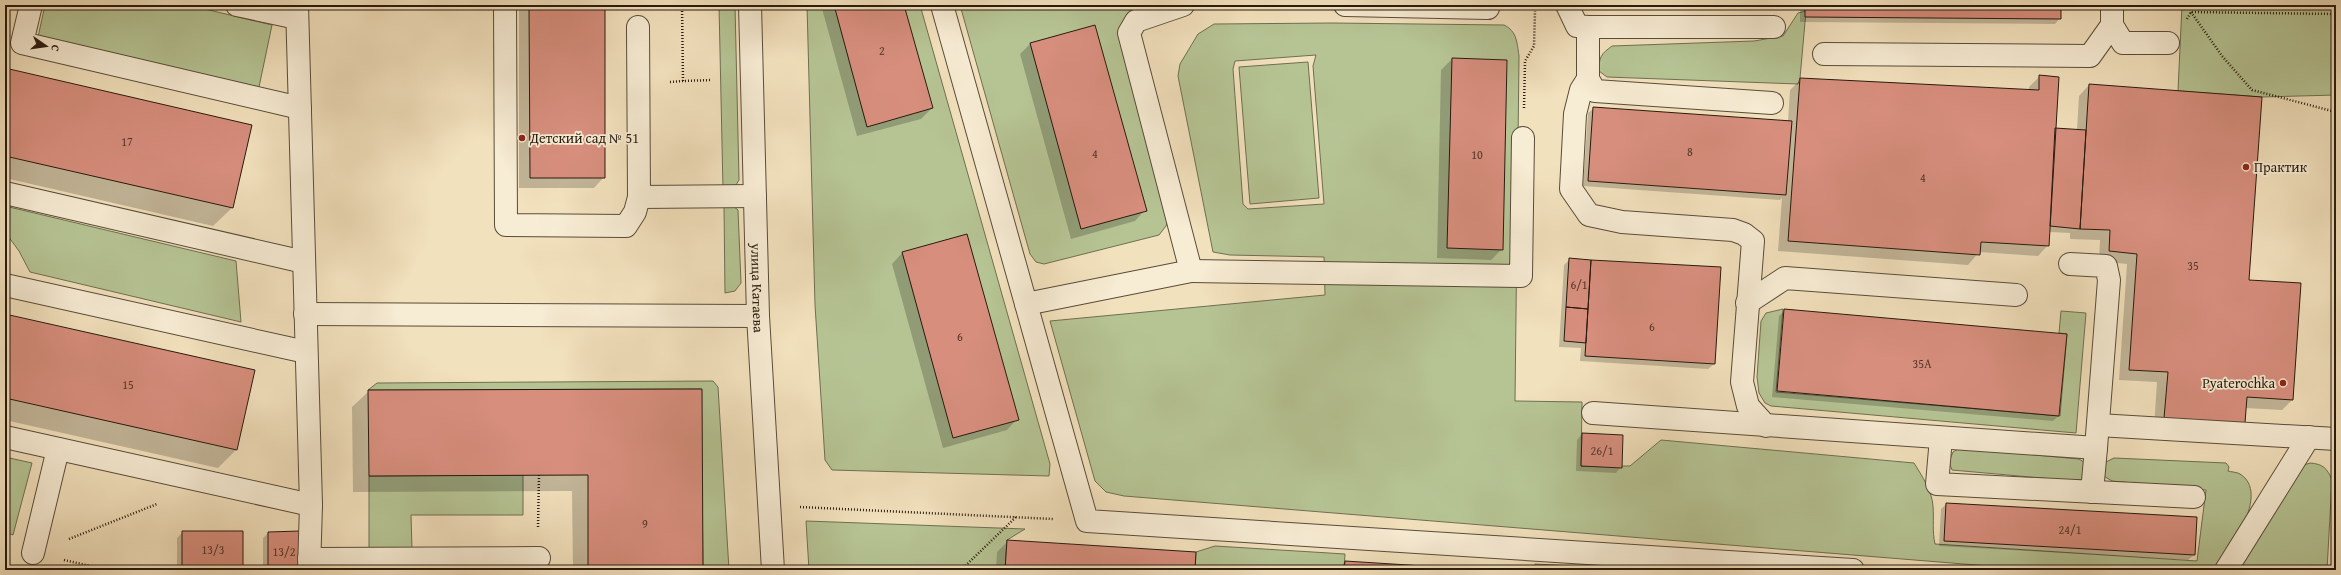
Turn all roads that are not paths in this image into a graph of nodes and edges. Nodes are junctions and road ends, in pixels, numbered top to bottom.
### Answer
1 (31, 5) edge
2 (237, 5) edge
3 (506, 5) edge
4 (750, 5) edge
5 (942, 5) edge
6 (1183, 5) edge
7 (1345, 5) edge
8 (1567, 5) edge
9 (1488, 8) dead end
10 (297, 12) edge
11 (2112, 15) edge
12 (638, 27) dead end
13 (1588, 27) junction
14 (1774, 27) dead end
15 (2168, 43) road end
16 (1824, 54) dead end
17 (1588, 79) junction
18 (1772, 104) dead end
19 (300, 108) junction
20 (1523, 138) road end
21 (5, 193) edge
22 (755, 196) junction
23 (639, 197) junction
24 (304, 262) junction
25 (2070, 264) dead end
26 (1191, 271) junction
27 (5, 285) edge
28 (2016, 295) dead end
29 (1747, 303) junction
30 (1026, 304) junction
31 (305, 314) junction
32 (758, 316) junction
33 (306, 352) junction
34 (1593, 413) dead end
35 (2098, 425) junction
36 (1766, 426) junction
37 (5, 437) edge
38 (1941, 438) junction
39 (2309, 438) junction
40 (2336, 439) edge
41 (2096, 448) junction
42 (58, 449) junction
43 (2092, 492) junction
44 (2194, 497) dead end
45 (311, 505) junction
46 (33, 553) road end
47 (539, 558) dead end
48 (309, 565) edge
49 (773, 570) edge
50 (1853, 570) edge
51 (2226, 570) edge

1 - 19 street
2 - 10 street
3 - 23 street
4 - 22 street, улица Катаева
5 - 30 street
6 - 26 street
7 - 9 street
8 - 13 street
10 - 19 street
11 - 15 street
11 - 16 street
12 - 23 street
13 - 14 street
13 - 17 street
17 - 18 street
17 - 29 street
19 - 24 street
20 - 26 street
21 - 24 street
22 - 23 street
22 - 32 street, улица Катаева
24 - 31 street
25 - 35 street
26 - 30 street
27 - 33 street
28 - 29 street
29 - 36 street
30 - 50 street
31 - 32 street
31 - 33 street
32 - 49 street, улица Катаева
33 - 45 street
34 - 36 street
35 - 39 street
35 - 41 street
36 - 38 street
37 - 42 street
38 - 41 street
38 - 43 street
39 - 40 street
39 - 51 street
41 - 43 street
42 - 45 street
42 - 46 street
43 - 44 street
45 - 48 street
47 - 48 street

